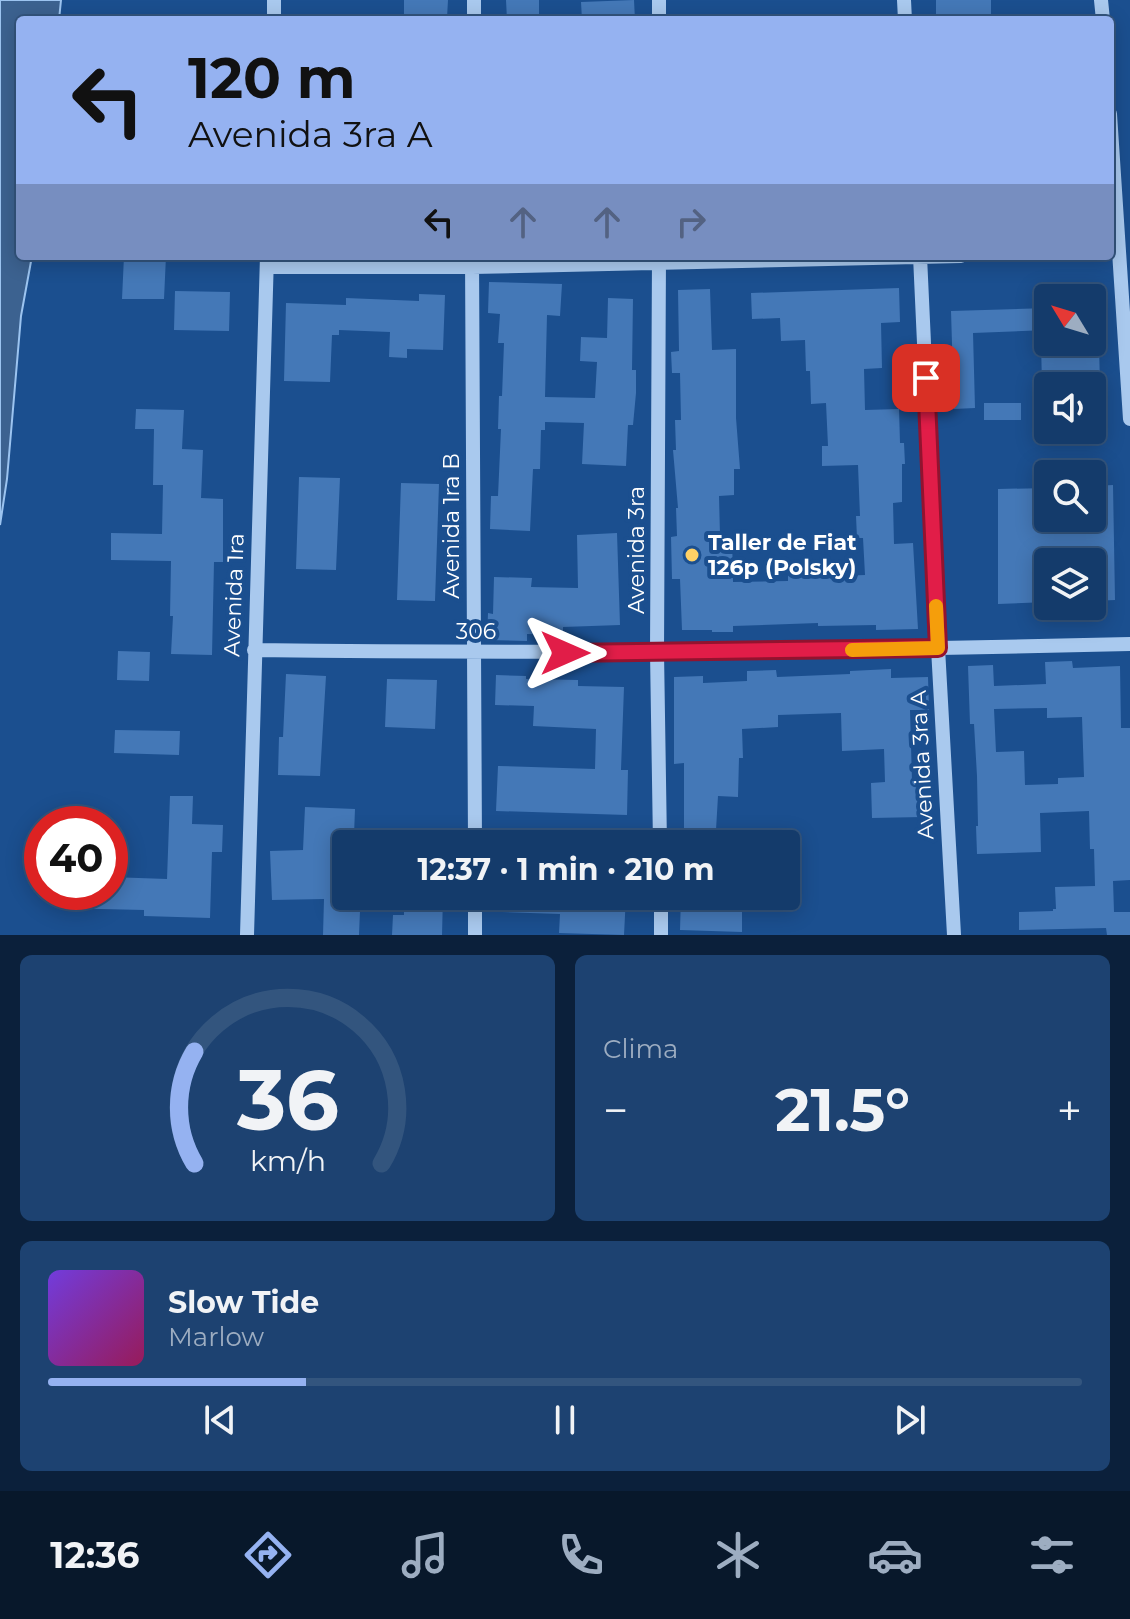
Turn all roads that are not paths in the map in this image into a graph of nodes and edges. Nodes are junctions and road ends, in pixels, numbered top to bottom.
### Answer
1 (1114, 168) edge
2 (1120, 249) edge
3 (597, 260) edge
4 (659, 260) edge
5 (920, 260) edge
6 (267, 262) edge
7 (472, 262) edge
8 (1130, 419) edge
9 (1130, 644) edge
10 (938, 648) junction
11 (254, 650) junction
12 (657, 652) junction
13 (473, 653) junction
14 (475, 830) edge
15 (660, 830) edge
16 (475, 910) edge
17 (661, 910) edge
18 (247, 935) edge
19 (475, 935) edge
20 (661, 935) edge
21 (954, 935) edge

1 - 2 street
2 - 8 street
3 - 7 street
4 - 12 street, Avenida 3ra
5 - 10 street, Avenida 3ra A
6 - 7 street
6 - 11 street, Avenida 1ra
7 - 13 street, Avenida 1ra B
9 - 10 street, 306
10 - 12 street, 306
10 - 21 street, Avenida 3ra A
11 - 13 street, 306
11 - 18 street, Avenida 1ra
12 - 13 street, 306
12 - 15 street, Avenida 3ra
13 - 14 street, Avenida 1ra B
16 - 19 street
17 - 20 street

